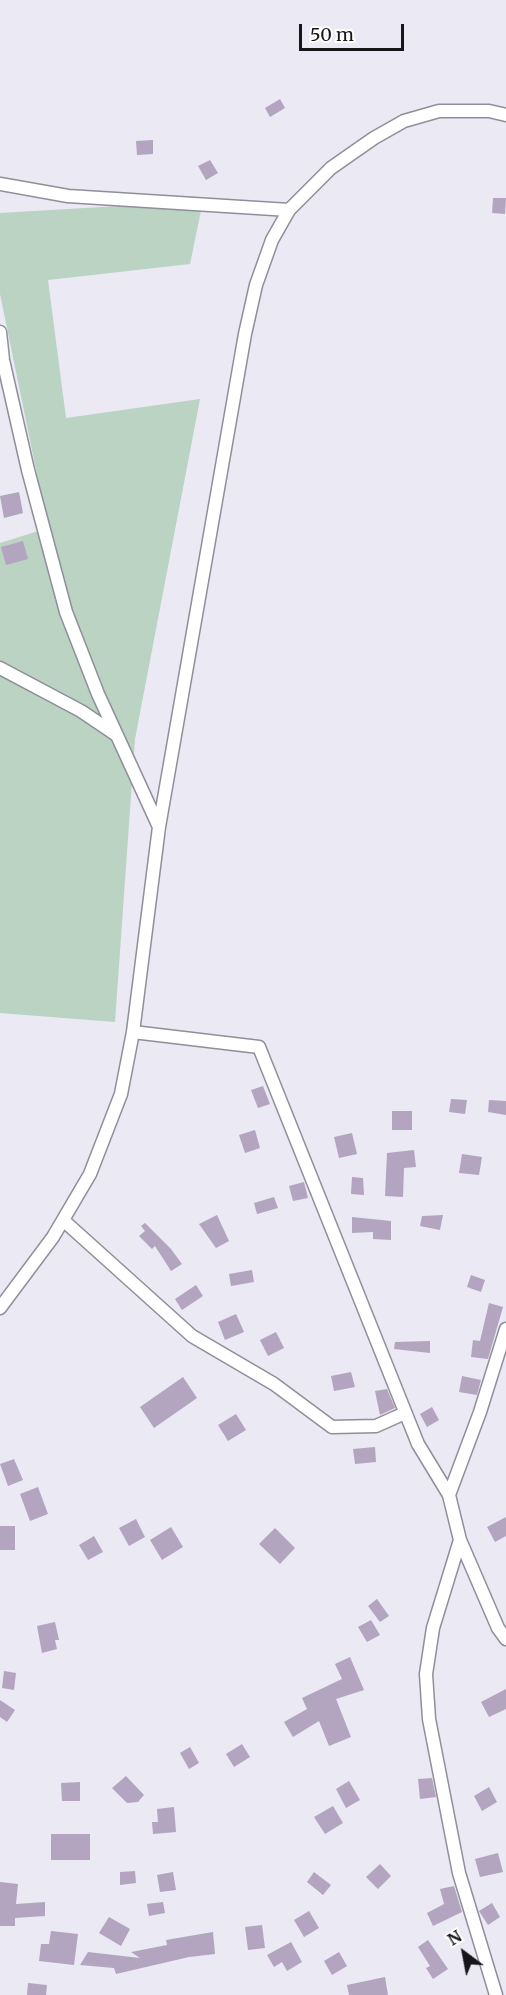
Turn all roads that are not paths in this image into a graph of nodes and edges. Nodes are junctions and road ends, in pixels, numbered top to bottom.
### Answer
1 (506, 115) edge
2 (0, 184) edge
3 (289, 210) junction
4 (0, 332) edge
5 (0, 668) edge
6 (116, 734) junction
7 (159, 827) junction
8 (133, 1032) junction
9 (63, 1220) junction
10 (0, 1308) edge
11 (506, 1329) edge
12 (405, 1413) junction
13 (449, 1495) junction
14 (460, 1540) junction
15 (506, 1639) edge
16 (496, 1995) edge

1 - 3 street
2 - 3 street
3 - 7 street
4 - 6 street
5 - 6 street
6 - 7 street
7 - 8 street
8 - 9 street
8 - 12 street
9 - 10 street
9 - 12 street
11 - 13 street
12 - 13 street
13 - 14 street
14 - 15 street
14 - 16 street

